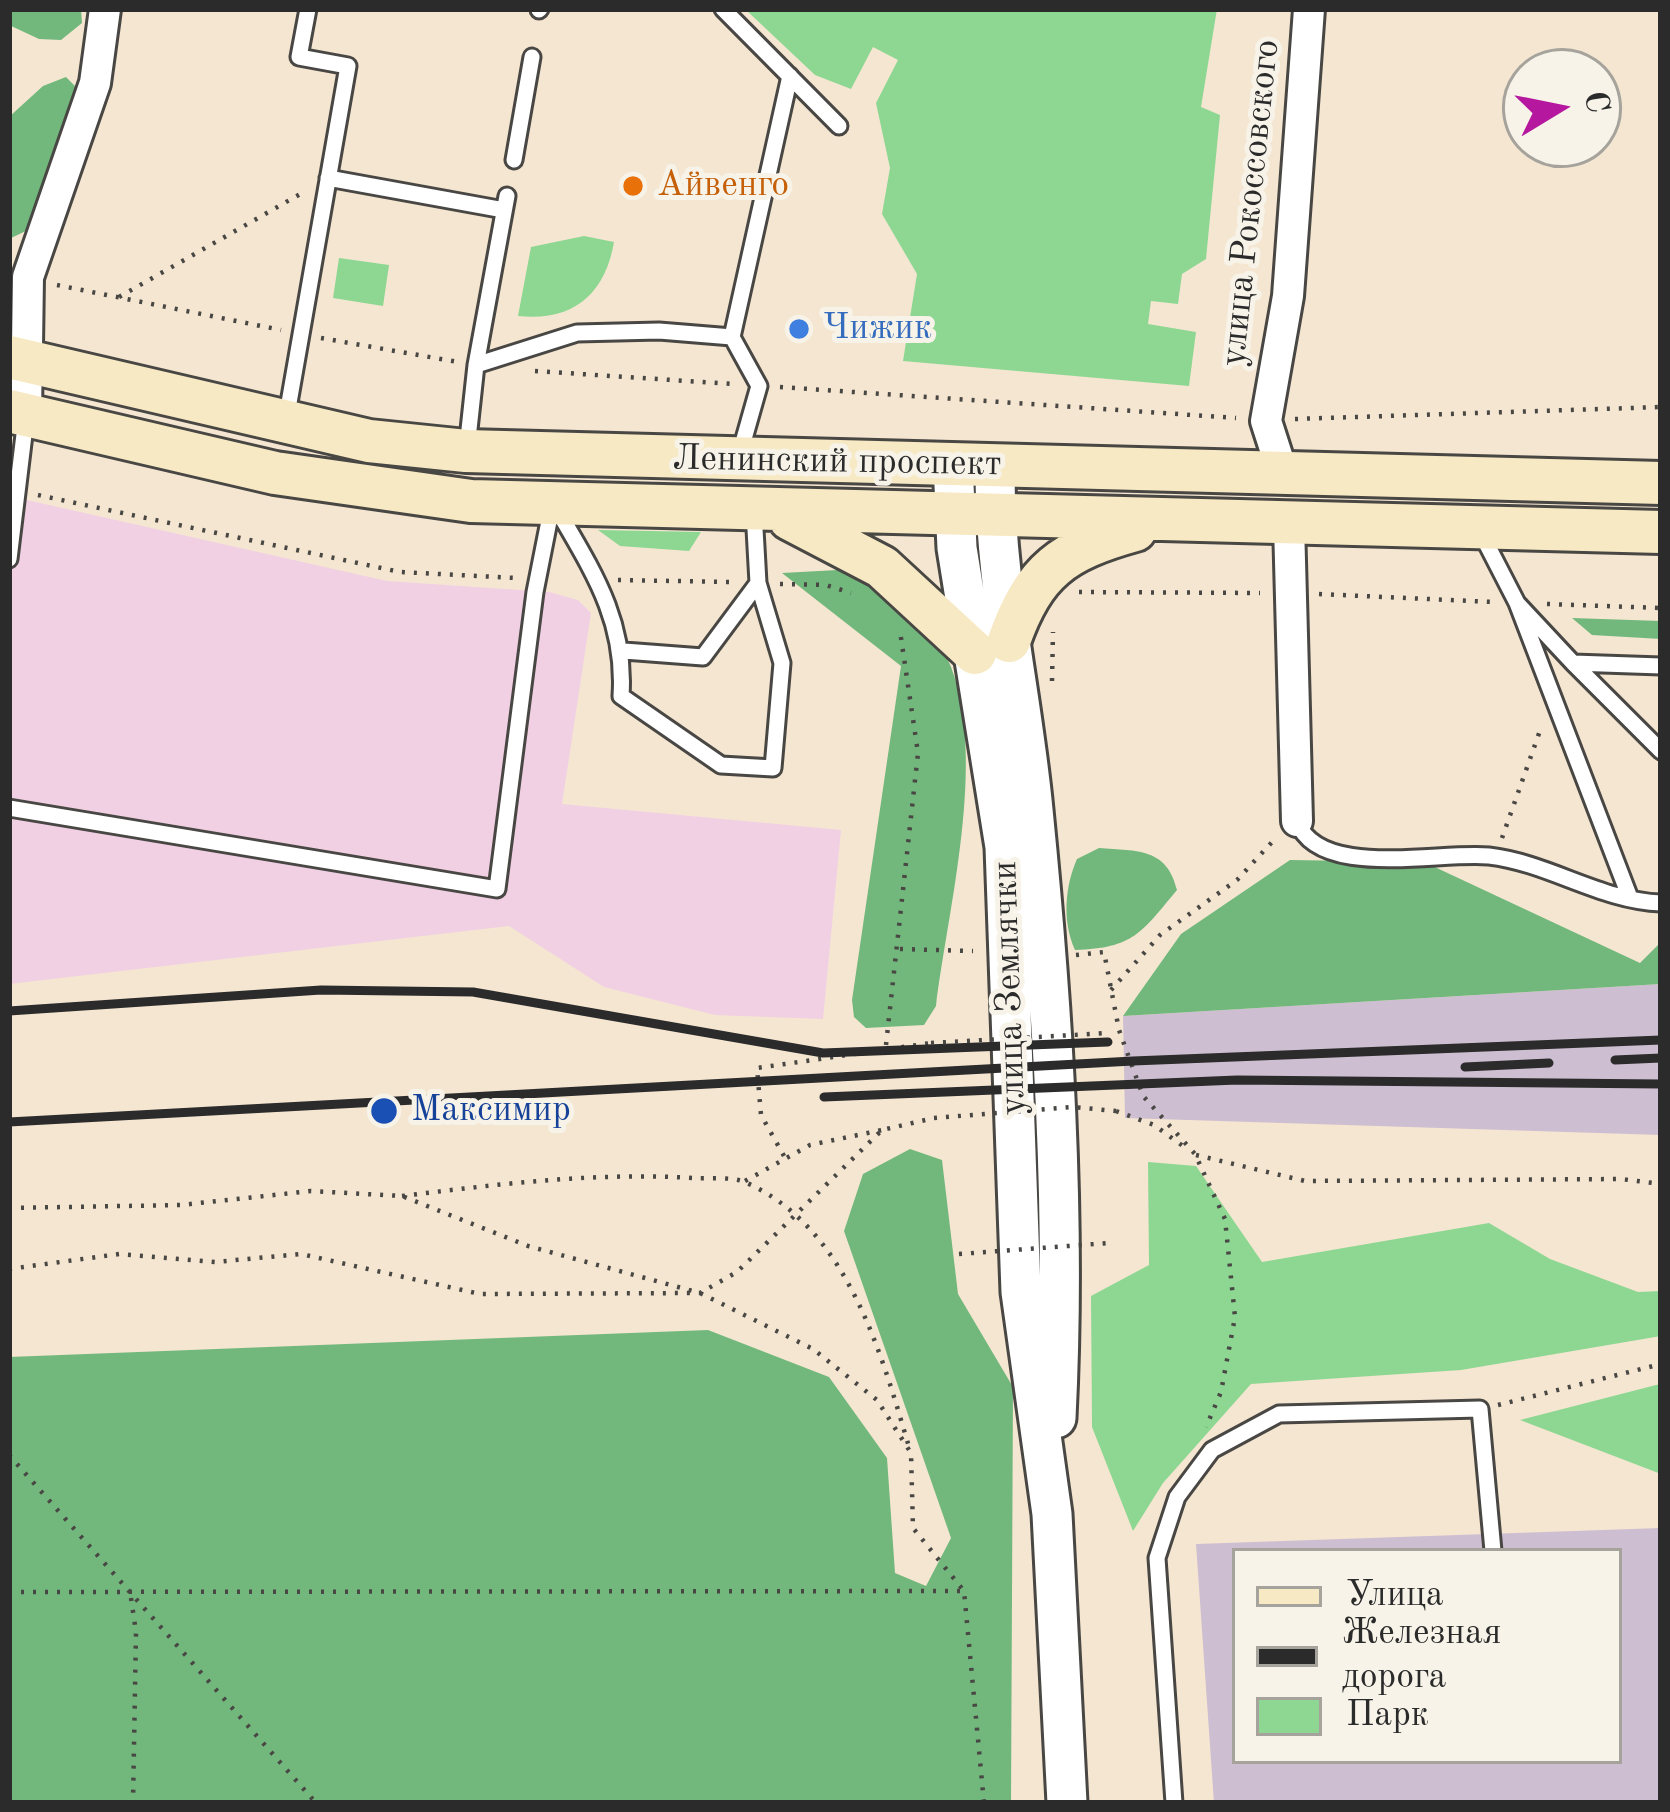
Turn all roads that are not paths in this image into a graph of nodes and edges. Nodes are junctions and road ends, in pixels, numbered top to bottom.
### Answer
1 (105, 9) edge
2 (308, 9) edge
3 (723, 9) edge
4 (1309, 9) edge
5 (532, 57) dead end
6 (790, 76) junction
7 (839, 126) dead end
8 (514, 160) dead end
9 (328, 178) junction
10 (732, 337) junction
11 (16, 358) edge
12 (476, 364) junction
13 (18, 413) edge
14 (285, 424) junction
15 (466, 451) junction
16 (738, 460) junction
17 (953, 464) junction
18 (995, 466) junction
19 (1283, 474) junction
20 (1661, 483) edge
21 (553, 503) junction
22 (754, 511) junction
23 (974, 518) junction
24 (1167, 522) junction
25 (1289, 524) junction
26 (1478, 527) junction
27 (1661, 532) edge
28 (9, 560) edge
29 (758, 583) junction
30 (1517, 603) junction
31 (992, 647) junction
32 (624, 652) junction
33 (1573, 663) junction
34 (1661, 665) edge
35 (1661, 751) edge
36 (9, 808) edge
37 (1297, 821) joint
38 (1630, 898) junction
39 (1661, 903) edge
40 (1493, 1548) edge
41 (1067, 1803) edge
42 (1174, 1803) edge

1 - 11 street
2 - 9 lane
3 - 6 lane
4 - 19 street, улица Рокоссовского
5 - 8 lane
6 - 7 lane
6 - 10 lane
9 - 12 lane
9 - 14 lane
10 - 12 lane
10 - 16 lane
11 - 13 street
11 - 14 main road, Ленинский проспект
12 - 15 lane
13 - 21 main road, Ленинский проспект
13 - 28 lane
14 - 15 main road, Ленинский проспект
15 - 16 main road, Ленинский проспект
16 - 17 main road, Ленинский проспект
17 - 18 main road, Ленинский проспект
17 - 23 street, улица Землячки
18 - 19 main road, Ленинский проспект
18 - 23 street, улица Землячки
19 - 20 main road, Ленинский проспект
21 - 22 main road, Ленинский проспект
21 - 32 lane
21 - 36 lane
22 - 23 main road, Ленинский проспект
22 - 29 lane
22 - 31 main road
23 - 24 main road, Ленинский проспект
23 - 31 street, улица Землячки
24 - 25 main road, Ленинский проспект
24 - 31 main road
25 - 26 main road, Ленинский проспект
25 - 37 street
26 - 27 main road, Ленинский проспект
26 - 30 lane
29 - 32 lane
29 - 32 lane
30 - 33 lane
30 - 38 lane
31 - 41 street, улица Землячки
33 - 34 lane
33 - 35 lane
37 - 38 lane
38 - 39 lane
40 - 42 lane

